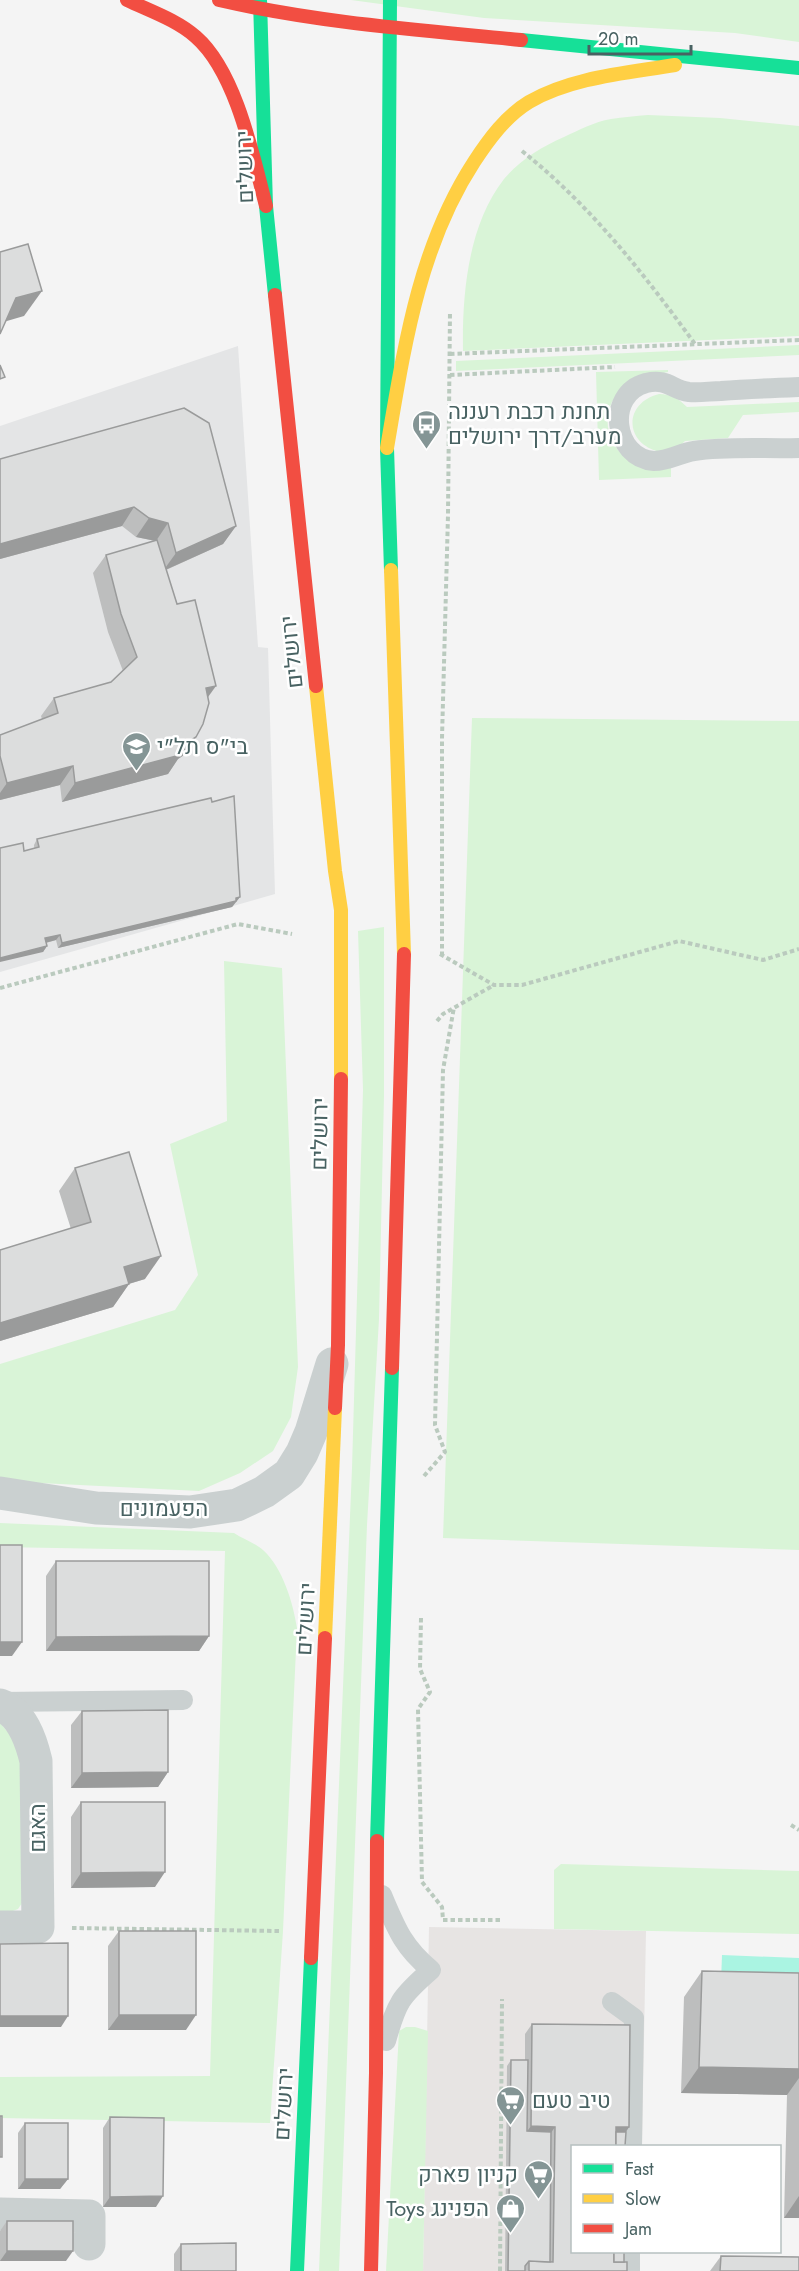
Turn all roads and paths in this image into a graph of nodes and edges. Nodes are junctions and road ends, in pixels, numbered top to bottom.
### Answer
1 (127, 0) edge
2 (219, 0) edge
3 (390, 3) edge
4 (260, 5) edge
5 (390, 27) junction
6 (714, 58) junction
7 (799, 68) edge
8 (517, 147) dead end
9 (267, 206) junction
10 (450, 310) dead end
11 (799, 340) edge
12 (695, 345) junction
13 (450, 354) junction
14 (799, 387) edge
15 (387, 448) junction
16 (799, 448) edge
17 (403, 918) junction
18 (292, 934) dead end
19 (799, 949) edge
20 (442, 956) junction
21 (494, 985) junction
22 (0, 988) edge
23 (454, 1007) junction
24 (430, 1029) dead end
25 (338, 1345) junction
26 (423, 1488) dead end
27 (0, 1493) edge
28 (421, 1612) dead end
29 (183, 1700) dead end
30 (0, 1703) edge
31 (791, 1825) dead end
32 (799, 1830) edge
33 (376, 1881) junction
34 (503, 1920) dead end
35 (38, 1927) junction
36 (0, 1928) edge
37 (288, 1931) dead end
38 (502, 1999) dead end
39 (612, 2002) dead end
40 (376, 2073) junction
41 (632, 2145) edge
42 (0, 2214) edge
43 (89, 2244) dead end
44 (630, 2253) edge
45 (297, 2271) edge
46 (371, 2271) edge
47 (500, 2271) edge
48 (630, 2271) edge

1 - 9 main road
2 - 4 main road
3 - 5 main road
4 - 5 main road
4 - 9 main road, ירושלים
5 - 6 main road
5 - 15 main road
6 - 7 main road
6 - 15 main road
8 - 12 path
9 - 25 main road, ירושלים
10 - 13 path
11 - 12 path
12 - 13 path
13 - 20 path
14 - 16 lane
15 - 17 main road
17 - 20 path
17 - 33 main road
18 - 22 path
19 - 21 path
20 - 21 path
21 - 23 path
23 - 24 path
23 - 26 path
25 - 27 street, הפעמונים
25 - 45 main road, ירושלים
28 - 34 path
29 - 30 lane, האגם
30 - 35 street, האגם
31 - 32 path
33 - 40 main road
33 - 40 lane
35 - 36 street
35 - 37 path
38 - 47 path
39 - 41 lane
40 - 46 main road
42 - 43 street
44 - 48 lane

